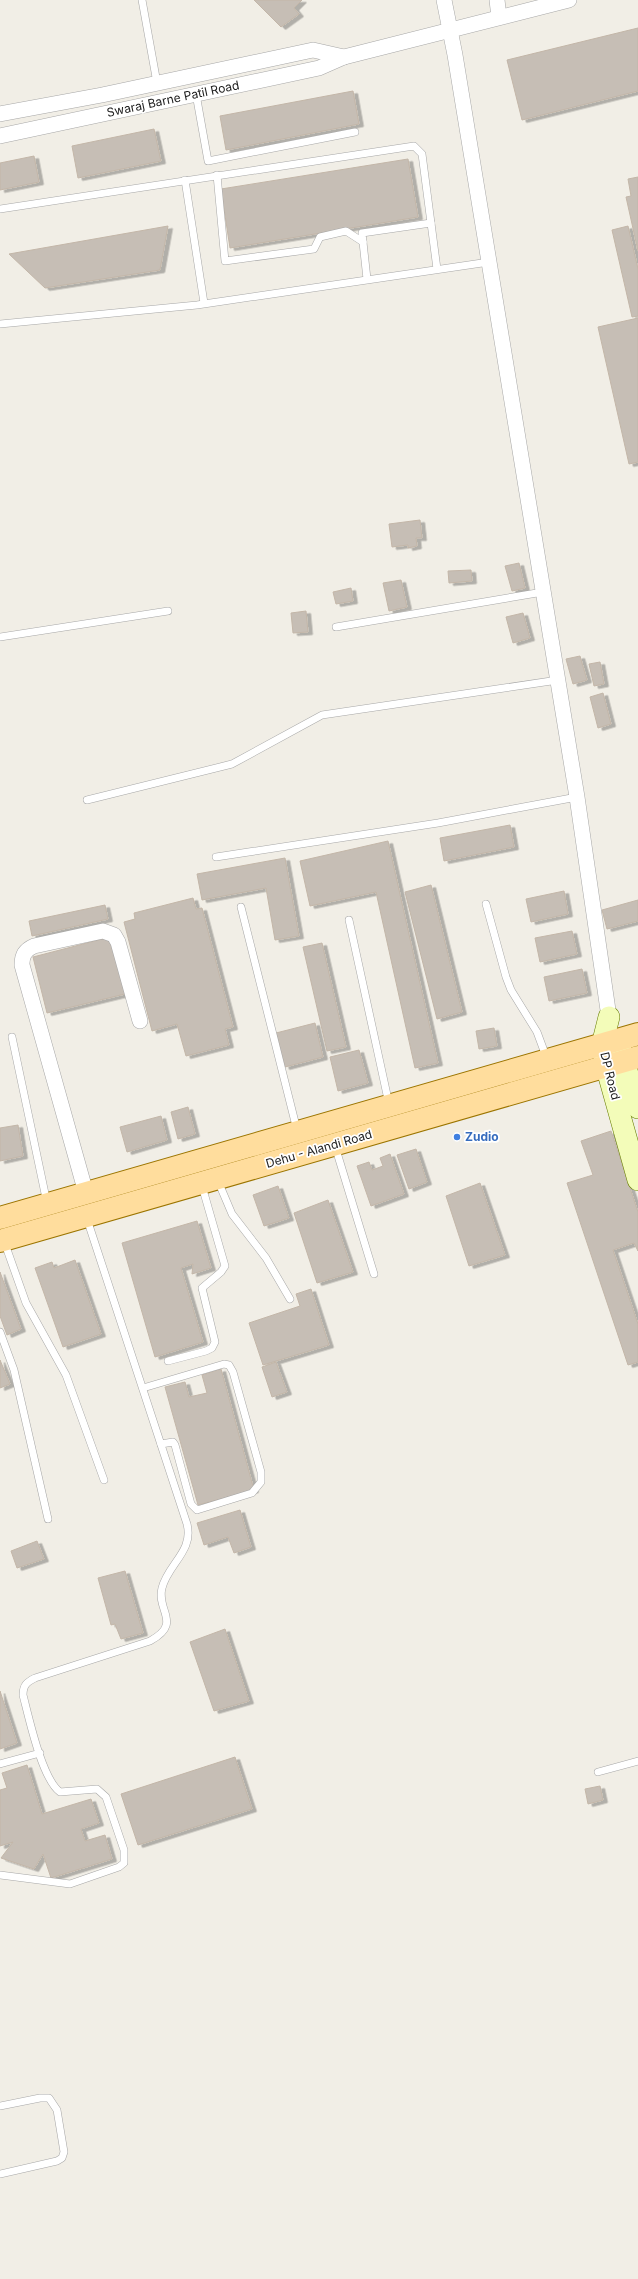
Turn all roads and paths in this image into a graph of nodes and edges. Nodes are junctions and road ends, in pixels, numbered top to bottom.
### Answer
1 (142, 0) edge
2 (444, 0) edge
3 (497, 0) edge
4 (569, 0) edge
5 (499, 17) junction
6 (450, 29) junction
7 (344, 57) junction
8 (157, 83) junction
9 (196, 94) junction
10 (0, 114) edge
11 (355, 132) dead end
12 (0, 136) edge
13 (217, 175) junction
14 (185, 180) junction
15 (0, 209) edge
16 (431, 223) junction
17 (363, 242) junction
18 (489, 262) junction
19 (437, 269) junction
20 (367, 280) junction
21 (204, 304) junction
22 (0, 324) edge
23 (544, 592) junction
24 (168, 611) dead end
25 (336, 627) dead end
26 (0, 637) edge
27 (558, 680) junction
28 (578, 797) junction
29 (87, 800) dead end
30 (216, 858) dead end
31 (486, 904) dead end
32 (241, 907) dead end
33 (349, 920) dead end
34 (609, 1017) joint
35 (140, 1021) dead end
36 (12, 1037) dead end
37 (619, 1040) edge
38 (548, 1060) junction
39 (622, 1062) edge
40 (390, 1106) junction
41 (638, 1108) edge
42 (297, 1132) junction
43 (334, 1145) junction
44 (638, 1180) edge
45 (210, 1181) junction
46 (86, 1193) junction
47 (47, 1204) junction
48 (87, 1217) junction
49 (0, 1218) edge
50 (2, 1241) edge
51 (374, 1274) dead end
52 (290, 1299) dead end
53 (0, 1332) edge
54 (168, 1361) dead end
55 (143, 1388) junction
56 (161, 1444) junction
57 (104, 1480) dead end
58 (48, 1518) dead end
59 (40, 1753) junction
60 (638, 1762) edge
61 (0, 1764) edge
62 (598, 1772) dead end
63 (0, 1876) edge
64 (0, 2106) edge
65 (0, 2174) edge

1 - 8 lane
2 - 6 street
3 - 5 street
4 - 5 street, Swaraj Barne Patil Road
5 - 6 street, Swaraj Barne Patil Road
6 - 7 street, Swaraj Barne Patil Road
6 - 18 street
7 - 8 street, Swaraj Barne Patil Road
7 - 9 street, Swaraj Barne Patil Road
8 - 10 street, Swaraj Barne Patil Road
9 - 11 lane
9 - 12 street, Swaraj Barne Patil Road
13 - 14 lane
13 - 16 lane
13 - 17 lane
14 - 15 lane
14 - 21 lane
16 - 17 lane
16 - 19 lane
17 - 20 lane
18 - 19 lane
18 - 23 street
19 - 20 lane
20 - 21 lane
21 - 22 lane
23 - 25 lane
23 - 27 street
24 - 26 lane
27 - 28 street
27 - 29 lane
28 - 30 lane
28 - 34 street
31 - 38 lane
32 - 42 lane
33 - 40 lane
34 - 37 street, DP Road
35 - 46 street
36 - 47 lane
37 - 38 main road, Dehu - Alandi Road
37 - 39 street, DP Road
38 - 40 main road, Dehu - Alandi Road
39 - 41 street, DP Road
39 - 43 main road, Dehu - Alandi Road
39 - 44 street, DP Road
40 - 42 main road, Dehu - Alandi Road
42 - 46 main road, Dehu - Alandi Road
43 - 45 main road, Dehu - Alandi Road
43 - 51 lane
45 - 48 main road, Dehu - Alandi Road
45 - 52 lane
45 - 54 lane
46 - 47 main road, Dehu - Alandi Road
47 - 49 main road, Dehu - Alandi Road
48 - 50 main road, Dehu - Alandi Road
48 - 55 lane
50 - 57 lane
53 - 58 lane
55 - 56 lane
55 - 56 lane
56 - 59 lane
59 - 61 lane
59 - 63 lane
60 - 62 lane
64 - 65 lane

